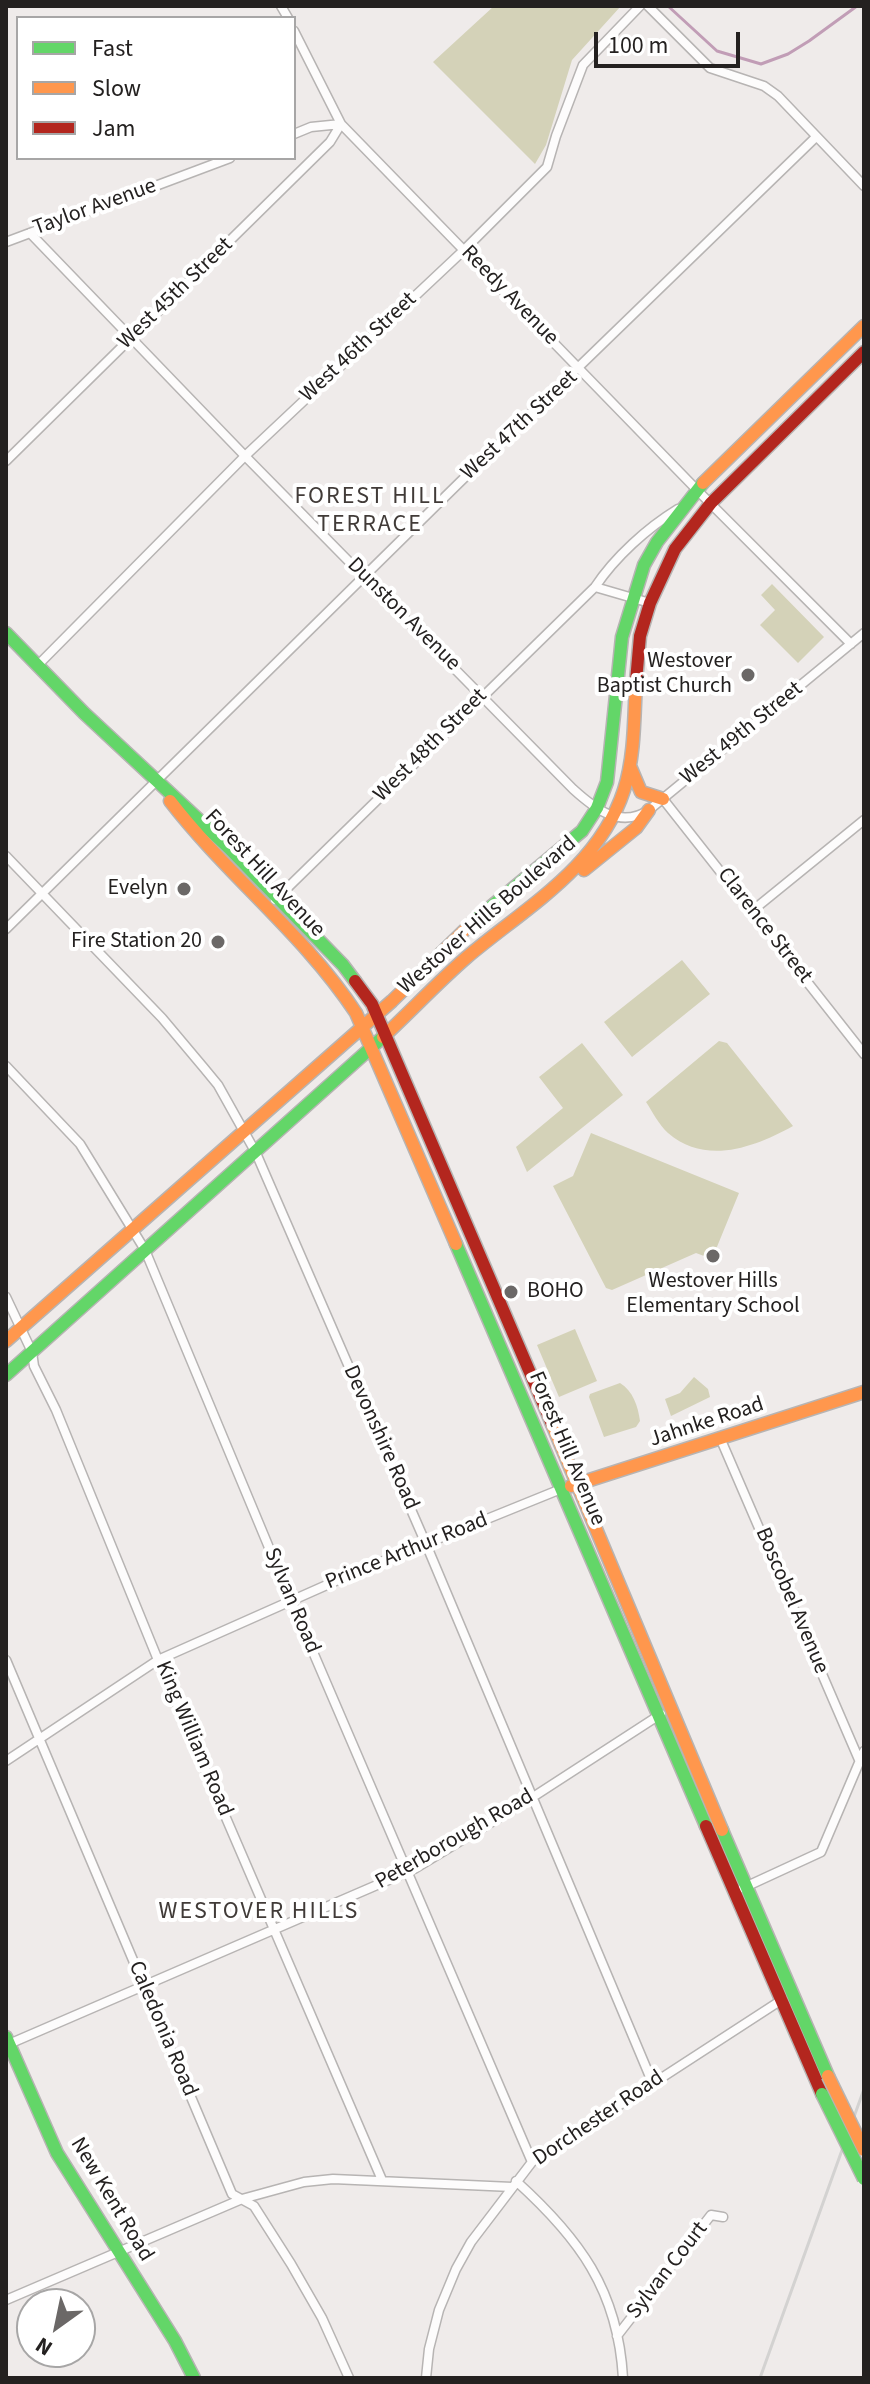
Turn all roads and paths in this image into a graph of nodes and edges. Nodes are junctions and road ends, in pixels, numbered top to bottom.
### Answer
1 (640, 6) edge
2 (648, 6) edge
3 (296, 35) edge
4 (341, 124) junction
5 (296, 133) edge
6 (816, 137) junction
7 (225, 160) edge
8 (864, 186) edge
9 (30, 233) junction
10 (6, 242) edge
11 (464, 250) junction
12 (864, 326) edge
13 (132, 338) junction
14 (864, 352) edge
15 (580, 368) junction
16 (245, 456) junction
17 (6, 461) edge
18 (697, 489) junction
19 (711, 503) junction
20 (682, 507) junction
21 (366, 577) junction
22 (595, 587) junction
23 (633, 596) junction
24 (650, 603) junction
25 (6, 633) edge
26 (864, 633) edge
27 (851, 644) junction
28 (38, 665) junction
29 (483, 696) junction
30 (630, 763) junction
31 (156, 783) junction
32 (663, 799) junction
33 (597, 808) junction
34 (649, 810) junction
35 (614, 816) junction
36 (864, 820) edge
37 (6, 856) edge
38 (559, 882) junction
39 (44, 893) junction
40 (273, 902) junction
41 (752, 911) junction
42 (6, 929) edge
43 (377, 1014) junction
44 (363, 1027) junction
45 (386, 1034) junction
46 (372, 1047) junction
47 (864, 1054) edge
48 (6, 1066) edge
49 (243, 1131) junction
50 (256, 1153) junction
51 (132, 1229) junction
52 (145, 1250) junction
53 (6, 1297) edge
54 (20, 1328) junction
55 (6, 1341) edge
56 (32, 1352) junction
57 (6, 1375) edge
58 (864, 1392) edge
59 (721, 1440) junction
60 (577, 1485) junction
61 (561, 1489) junction
62 (426, 1544) junction
63 (290, 1600) junction
64 (6, 1660) edge
65 (158, 1660) junction
66 (664, 1712) junction
67 (39, 1737) junction
68 (864, 1751) edge
69 (6, 1761) edge
70 (860, 1762) junction
71 (533, 1797) junction
72 (407, 1872) junction
73 (739, 1889) junction
74 (276, 1930) junction
75 (144, 1986) junction
76 (785, 1997) junction
77 (7, 2040) edge
78 (653, 2084) junction
79 (864, 2150) edge
80 (532, 2162) junction
81 (864, 2179) edge
82 (382, 2180) junction
83 (514, 2184) junction
84 (242, 2199) junction
85 (723, 2217) dead end
86 (118, 2252) junction
87 (6, 2300) edge
88 (617, 2336) junction
89 (194, 2378) edge
90 (349, 2378) edge
91 (426, 2378) edge
92 (623, 2378) edge

1 - 11 street, West 46th Street
2 - 6 street
3 - 4 street, Reedy Avenue
4 - 5 street
4 - 11 street, Reedy Avenue
4 - 13 street, West 45th Street
6 - 8 street
6 - 15 street, West 47th Street
7 - 9 street, Taylor Avenue
9 - 10 street, Taylor Avenue
9 - 13 street, Dunston Avenue
11 - 15 street, Reedy Avenue
11 - 16 street, West 46th Street
12 - 18 main road, Westover Hills Boulevard
13 - 16 street, Dunston Avenue
13 - 17 street, West 45th Street
14 - 19 main road, Westover Hills Boulevard
15 - 18 street, Reedy Avenue
15 - 21 street, West 47th Street
16 - 21 street, Dunston Avenue
16 - 28 street, West 46th Street
18 - 19 street, Reedy Avenue
18 - 20 main road, Westover Hills Boulevard
19 - 24 main road, Westover Hills Boulevard
19 - 27 street, Reedy Avenue
20 - 22 street, West 48th Street
20 - 23 main road, Westover Hills Boulevard
21 - 29 street, Dunston Avenue
21 - 31 street, West 47th Street
22 - 23 street
22 - 29 street, West 48th Street
23 - 24 street
23 - 33 main road, Westover Hills Boulevard
24 - 30 main road, Westover Hills Boulevard
25 - 28 main road, Forest Hill Avenue
26 - 27 street, West 49th Street
27 - 32 street, West 49th Street
28 - 31 main road, Forest Hill Avenue
29 - 33 street, Dunston Avenue
29 - 40 street, West 48th Street
30 - 32 main road
30 - 35 main road, Westover Hills Boulevard
31 - 39 street, West 47th Street
31 - 40 main road, Forest Hill Avenue
32 - 34 street, West 49th Street
32 - 41 street, Clarence Street
33 - 35 street, Dunston Avenue
33 - 43 main road, Westover Hills Boulevard
34 - 35 street, West 49th Street
34 - 38 main road
35 - 38 main road, Westover Hills Boulevard
36 - 41 street
37 - 39 street, Devonshire Road
38 - 45 main road, Westover Hills Boulevard
39 - 42 street, West 47th Street
39 - 49 street, Devonshire Road
40 - 43 main road, Forest Hill Avenue
40 - 44 main road, Forest Hill Avenue
41 - 47 street, Clarence Street
43 - 44 main road, Westover Hills Boulevard
43 - 45 main road, Forest Hill Avenue
44 - 46 main road, Forest Hill Avenue
44 - 49 main road, Westover Hills Boulevard
45 - 46 main road, Westover Hills Boulevard
45 - 60 main road, Forest Hill Avenue
46 - 50 main road, Westover Hills Boulevard
46 - 61 main road, Forest Hill Avenue
48 - 51 street, Sylvan Road
49 - 50 street, Devonshire Road
49 - 51 main road, Westover Hills Boulevard
50 - 52 main road, Westover Hills Boulevard
50 - 62 street, Devonshire Road
51 - 52 street, Sylvan Road
51 - 54 main road, Westover Hills Boulevard
52 - 56 main road, Westover Hills Boulevard
52 - 63 street, Sylvan Road
53 - 54 street, King William Road
54 - 55 main road, Westover Hills Boulevard
54 - 56 street, King William Road
56 - 57 main road, Westover Hills Boulevard
56 - 65 street, King William Road
58 - 59 main road, Jahnke Road
59 - 60 main road, Jahnke Road
59 - 70 street, Boscobel Avenue
60 - 61 main road, Jahnke Road
60 - 66 main road, Forest Hill Avenue
61 - 62 street, Prince Arthur Road
61 - 66 main road, Forest Hill Avenue
62 - 63 street, Prince Arthur Road
62 - 71 street, Devonshire Road
63 - 65 street, Prince Arthur Road
63 - 72 street, Sylvan Road
64 - 67 street, Caledonia Road
65 - 67 street, Prince Arthur Road
65 - 74 street, King William Road
66 - 71 street, Peterborough Road
66 - 73 main road, Forest Hill Avenue
67 - 69 street, Prince Arthur Road
67 - 75 street, Caledonia Road
68 - 70 street
70 - 73 street
71 - 72 street, Peterborough Road
71 - 78 street, Devonshire Road
72 - 74 street, Peterborough Road
72 - 80 street, Sylvan Road
73 - 76 main road, Forest Hill Avenue
74 - 75 street, Peterborough Road
74 - 82 street, King William Road
75 - 77 street, Peterborough Road
75 - 84 street, Caledonia Road
76 - 78 street, Dorchester Road
76 - 79 main road, Forest Hill Avenue, bridge
76 - 81 main road, Forest Hill Avenue, bridge
77 - 86 main road, New Kent Road
78 - 80 street, Dorchester Road
80 - 83 street, Dorchester Road
82 - 83 street
82 - 84 street
83 - 88 street
83 - 91 street, Dorchester Road
84 - 86 street
84 - 90 street, Caledonia Road
85 - 88 street, Sylvan Court
86 - 87 street
86 - 89 main road, New Kent Road
88 - 92 street

